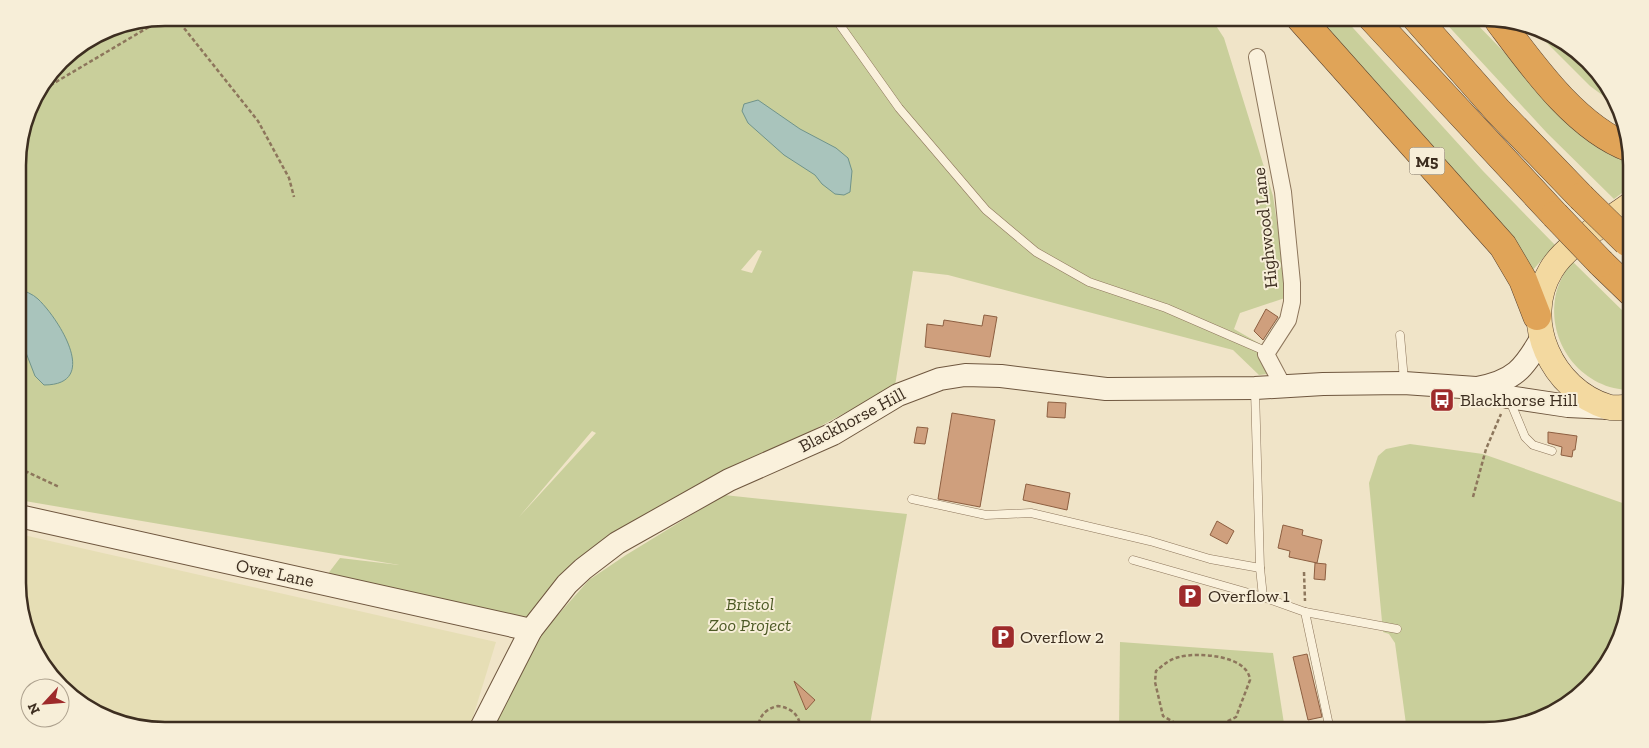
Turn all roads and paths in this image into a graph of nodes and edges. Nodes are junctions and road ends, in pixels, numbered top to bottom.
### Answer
1 (841, 26) edge
2 (1307, 26) edge
3 (1380, 26) edge
4 (1423, 26) edge
5 (183, 27) edge
6 (147, 28) edge
7 (1505, 28) edge
8 (1511, 29) edge
9 (1257, 57) dead end
10 (54, 83) edge
11 (1614, 119) edge
12 (1621, 143) edge
13 (294, 197) dead end
14 (1623, 211) edge
15 (1623, 238) edge
16 (1623, 284) edge
17 (1540, 327) junction
18 (1400, 335) dead end
19 (1266, 354) junction
20 (1404, 383) junction
21 (1283, 386) junction
22 (1255, 388) junction
23 (1476, 388) junction
24 (1508, 397) junction
25 (1623, 406) edge
26 (1623, 407) edge
27 (1552, 451) dead end
28 (26, 472) edge
29 (59, 487) dead end
30 (1474, 497) dead end
31 (912, 499) dead end
32 (26, 518) edge
33 (1133, 560) dead end
34 (1260, 568) junction
35 (1304, 572) dead end
36 (1263, 597) junction
37 (1305, 612) junction
38 (1398, 629) dead end
39 (531, 630) junction
40 (1172, 721) edge
41 (1228, 721) edge
42 (1328, 721) edge
43 (484, 722) edge
44 (759, 722) edge
45 (799, 722) edge

1 - 19 lane
2 - 17 highway, M5
3 - 16 highway, bridge
4 - 15 highway, bridge
5 - 13 path
6 - 10 path
7 - 12 highway
8 - 11 highway
9 - 19 street, Highwood Lane
14 - 17 main road
17 - 23 main road
17 - 25 main road
18 - 20 lane
19 - 21 street
20 - 21 main road, Blackhorse Hill
20 - 23 main road, Blackhorse Hill
21 - 22 main road, Blackhorse Hill
22 - 34 lane
22 - 39 main road, Blackhorse Hill
23 - 24 main road
24 - 26 main road
24 - 27 lane
24 - 30 path
28 - 29 path
31 - 34 lane
32 - 39 main road, Over Lane
33 - 36 lane
34 - 36 lane
35 - 37 path
36 - 37 lane
37 - 38 lane
37 - 42 lane
39 - 43 main road, Blackhorse Hill
40 - 41 path
44 - 45 path

